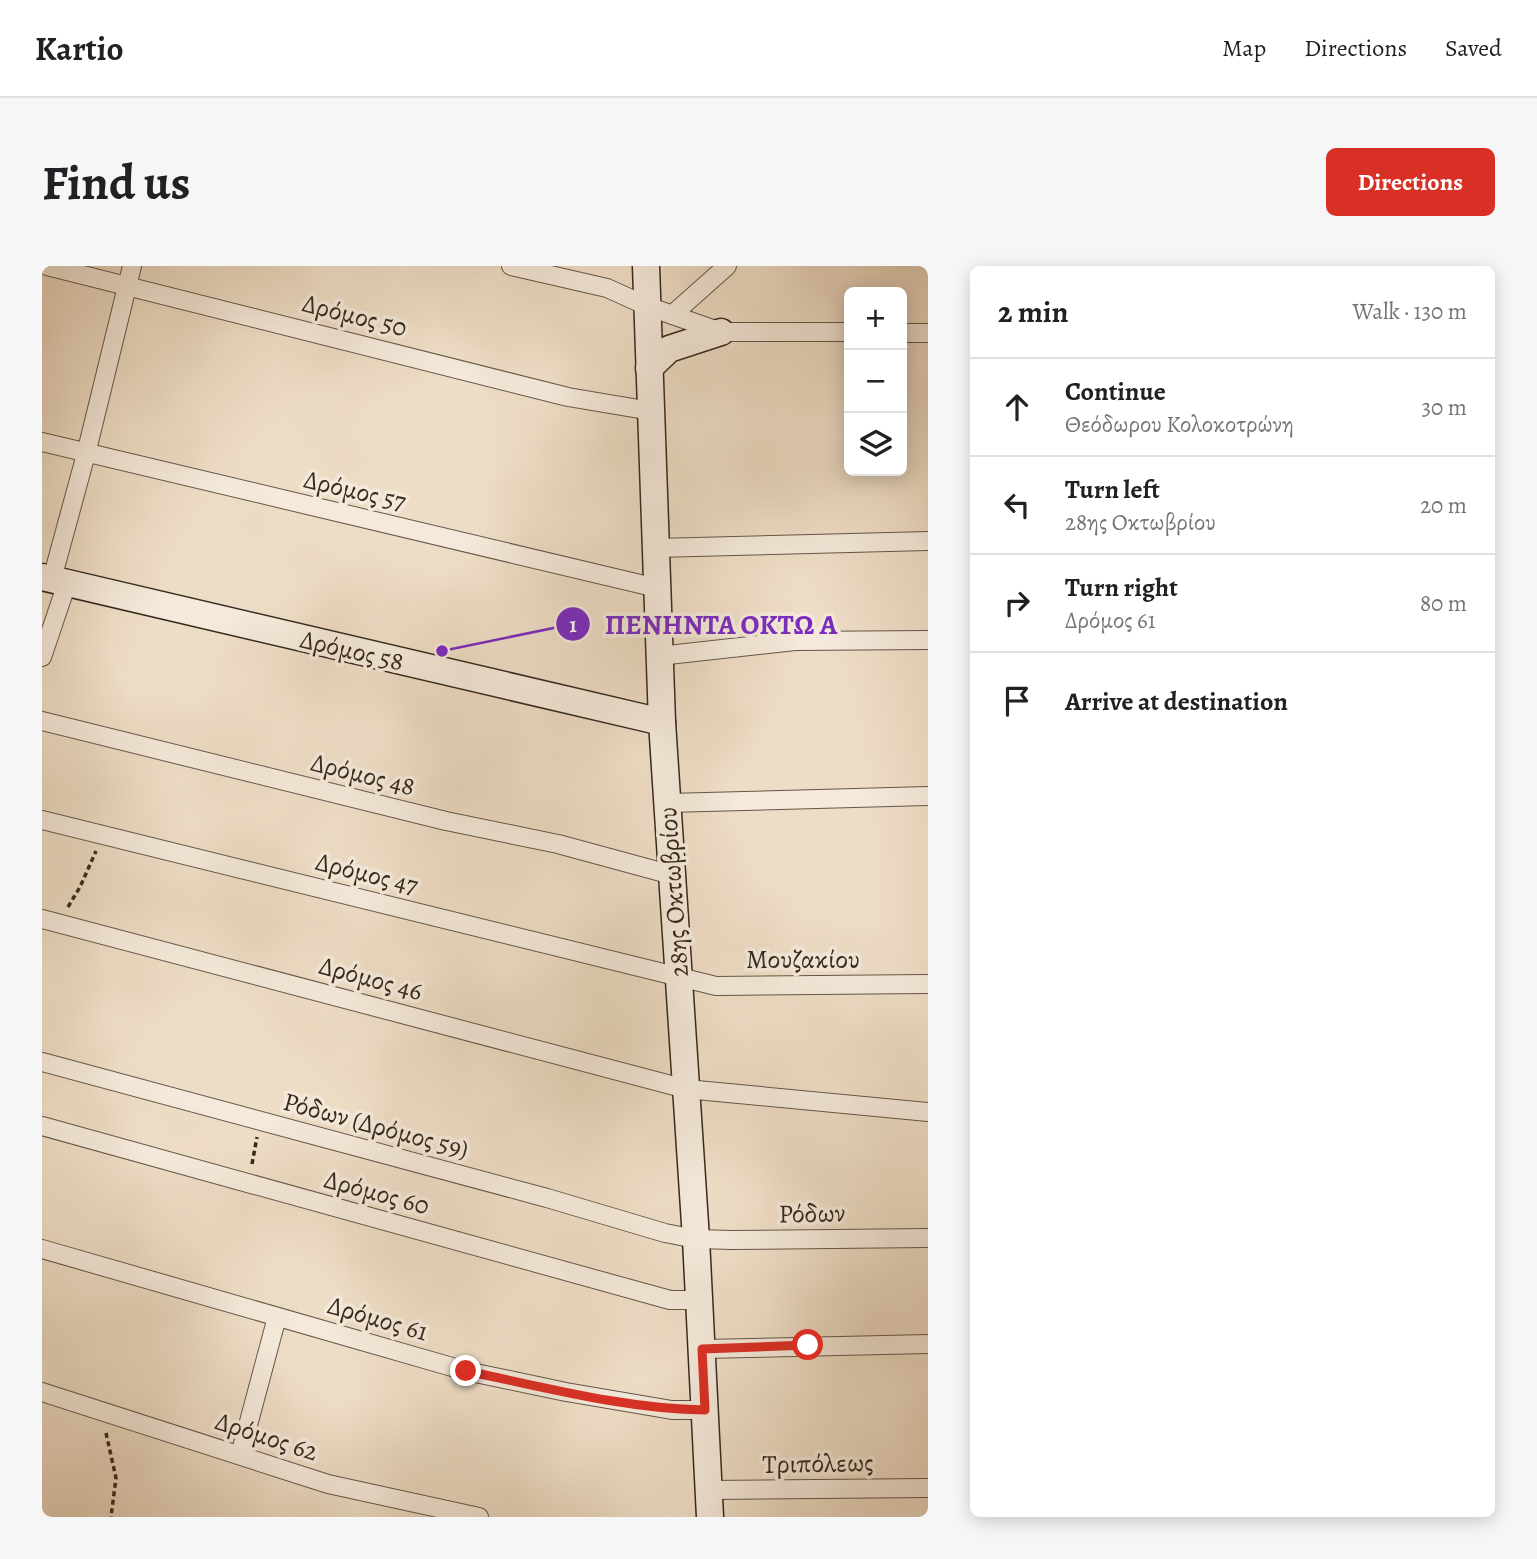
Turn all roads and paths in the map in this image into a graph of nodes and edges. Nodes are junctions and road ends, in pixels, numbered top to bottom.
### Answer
1 (47, 266) edge
2 (132, 266) edge
3 (511, 266) edge
4 (646, 266) edge
5 (727, 266) edge
6 (128, 287) junction
7 (647, 306) junction
8 (672, 315) junction
9 (721, 332) junction
10 (844, 332) edge
11 (907, 333) edge
12 (928, 333) edge
13 (649, 368) junction
14 (651, 411) junction
15 (42, 442) edge
16 (86, 454) junction
17 (928, 541) edge
18 (656, 548) junction
19 (53, 580) edge
20 (657, 588) junction
21 (928, 640) edge
22 (659, 656) junction
23 (42, 657) edge
24 (42, 721) edge
25 (662, 722) junction
26 (928, 796) edge
27 (667, 803) junction
28 (42, 820) edge
29 (103, 836) junction
30 (672, 875) junction
31 (49, 921) edge
32 (679, 976) junction
33 (928, 984) edge
34 (42, 1062) edge
35 (686, 1089) junction
36 (928, 1112) edge
37 (257, 1120) junction
38 (42, 1126) edge
39 (249, 1184) junction
40 (928, 1238) edge
41 (696, 1239) junction
42 (42, 1249) edge
43 (699, 1300) junction
44 (277, 1317) junction
45 (928, 1344) edge
46 (702, 1349) junction
47 (42, 1392) edge
48 (94, 1408) junction
49 (705, 1410) junction
50 (240, 1455) junction
51 (928, 1488) edge
52 (709, 1490) junction
53 (111, 1517) edge
54 (480, 1517) edge
55 (710, 1517) edge

1 - 6 street, Δρόμος 50
2 - 6 street
3 - 7 street
4 - 7 street, 28ης Οκτωβρίου
5 - 8 street
6 - 14 street, Δρόμος 50
6 - 16 street
7 - 8 street
7 - 13 street, 28ης Οκτωβρίου
8 - 9 street
9 - 10 street
9 - 13 street
11 - 12 street
13 - 14 street, 28ης Οκτωβρίου
14 - 18 street, 28ης Οκτωβρίου
15 - 16 street, Δρόμος 57
16 - 19 street
16 - 20 street, Δρόμος 57
17 - 18 street
18 - 20 street, 28ης Οκτωβρίου
19 - 23 street
19 - 25 street, Δρόμος 58
20 - 22 street, 28ης Οκτωβρίου
21 - 22 street
22 - 25 street, 28ης Οκτωβρίου
24 - 30 street, Δρόμος 48
25 - 27 street, 28ης Οκτωβρίου
26 - 27 street
27 - 30 street, 28ης Οκτωβρίου
28 - 29 street, Δρόμος 47
29 - 31 path
29 - 32 street, Δρόμος 47
30 - 32 street, 28ης Οκτωβρίου
31 - 35 street, Δρόμος 46
32 - 33 street, Μουζακίου
32 - 35 street, 28ης Οκτωβρίου
34 - 37 street, Ρόδων (Δρόμος 59)
35 - 36 street, Δρόμος 46
35 - 41 street, 28ης Οκτωβρίου
37 - 39 path
37 - 41 street, Ρόδων (Δρόμος 59)
38 - 39 street, Δρόμος 60
39 - 43 street, Δρόμος 60
40 - 41 street, Ρόδων
41 - 43 street, 28ης Οκτωβρίου
42 - 44 street, Δρόμος 61
43 - 46 street, 28ης Οκτωβρίου
44 - 49 street, Δρόμος 61
44 - 50 street
45 - 46 street
46 - 49 street, 28ης Οκτωβρίου
47 - 48 street, Δρόμος 62
48 - 50 street, Δρόμος 62
48 - 53 path
49 - 52 street, 28ης Οκτωβρίου
50 - 54 street, Δρόμος 62
51 - 52 street, Τριπόλεως
52 - 55 street, 28ης Οκτωβρίου

